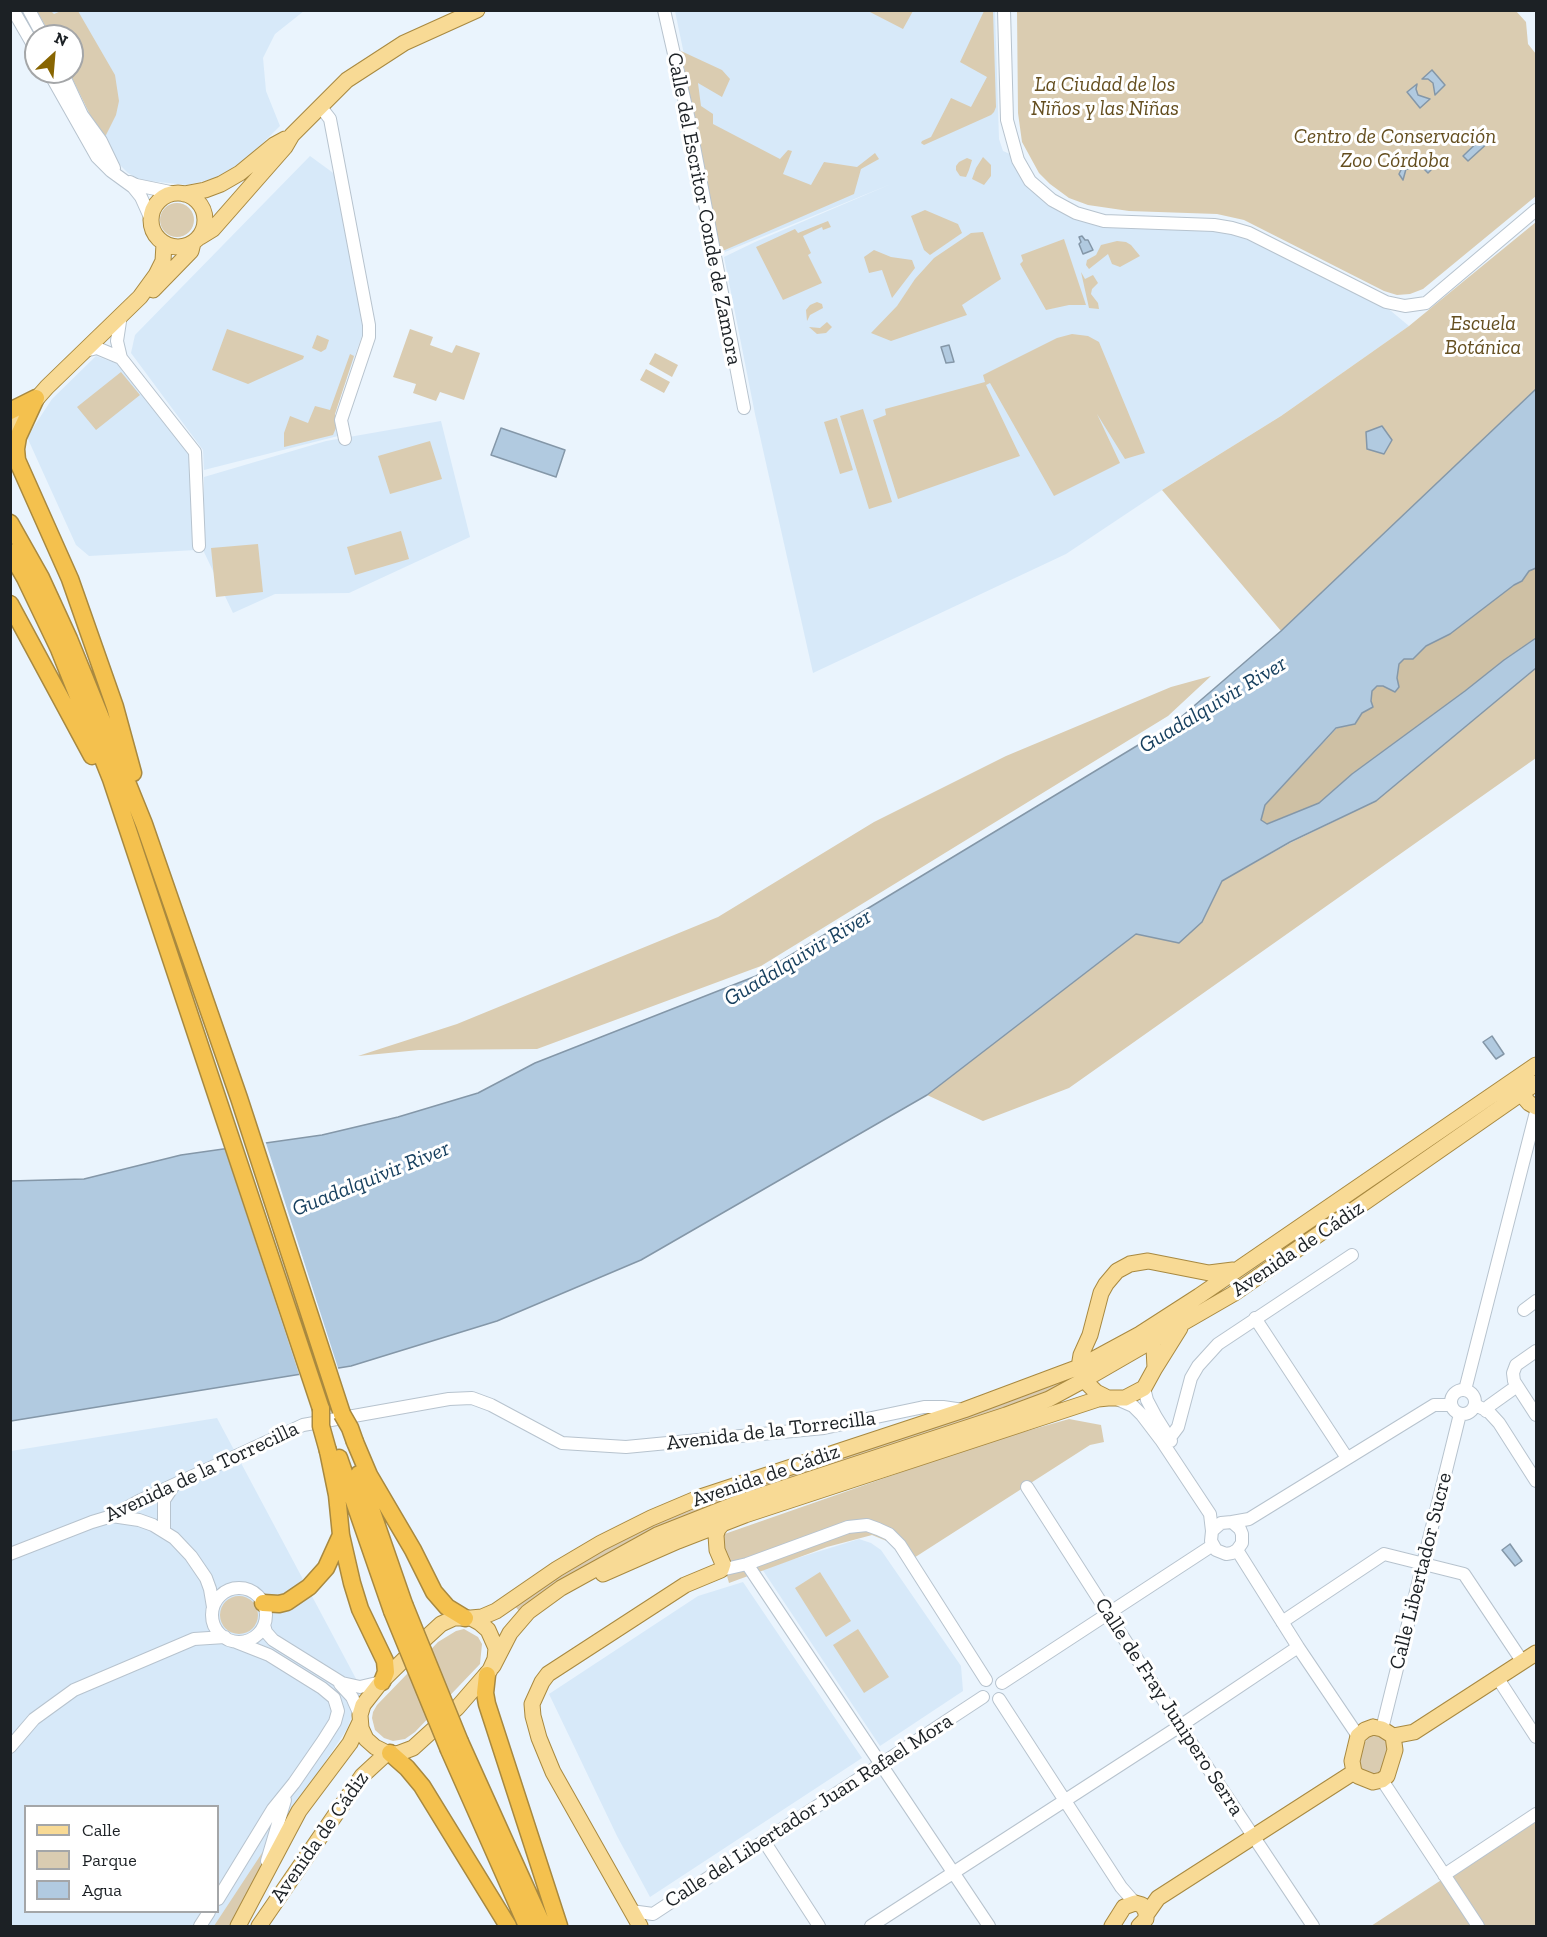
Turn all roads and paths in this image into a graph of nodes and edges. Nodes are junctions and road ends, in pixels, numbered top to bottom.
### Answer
1 (14, 10) edge
2 (29, 10) edge
3 (477, 10) edge
4 (664, 10) edge
5 (1004, 10) edge
6 (37, 24) edge
7 (24, 28) edge
8 (56, 84) edge
9 (68, 84) edge
10 (320, 106) junction
11 (292, 135) junction
12 (120, 176) junction
13 (180, 193) junction
14 (1536, 210) edge
15 (150, 217) junction
16 (196, 240) junction
17 (164, 244) junction
18 (140, 297) junction
19 (122, 315) junction
20 (85, 351) junction
21 (121, 358) junction
22 (36, 398) junction
23 (744, 408) dead end
24 (10, 411) edge
25 (10, 429) edge
26 (345, 439) dead end
27 (15, 460) edge
28 (10, 523) edge
29 (199, 546) dead end
30 (10, 552) edge
31 (10, 604) edge
32 (123, 819) junction
33 (144, 824) junction
34 (1536, 1065) edge
35 (1536, 1073) edge
36 (1536, 1083) edge
37 (1521, 1093) junction
38 (1536, 1107) edge
39 (1536, 1112) edge
40 (1352, 1255) dead end
41 (1242, 1266) junction
42 (1536, 1301) edge
43 (1524, 1310) dead end
44 (1255, 1318) junction
45 (1185, 1323) junction
46 (1146, 1338) junction
47 (1536, 1351) edge
48 (1155, 1368) junction
49 (1082, 1374) junction
50 (1517, 1386) junction
51 (1144, 1388) junction
52 (1465, 1390) junction
53 (1107, 1396) junction
54 (1048, 1399) junction
55 (1451, 1405) junction
56 (1474, 1405) junction
57 (964, 1410) junction
58 (1486, 1411) junction
59 (1460, 1414) junction
60 (1536, 1414) edge
61 (929, 1439) junction
62 (1169, 1439) junction
63 (342, 1447) junction
64 (1347, 1458) junction
65 (880, 1470) junction
66 (1536, 1481) edge
67 (174, 1485) junction
68 (1027, 1487) dead end
69 (112, 1516) junction
70 (1249, 1519) junction
71 (724, 1522) junction
72 (1229, 1522) junction
73 (164, 1530) junction
74 (1212, 1531) junction
75 (1242, 1534) junction
76 (341, 1535) junction
77 (678, 1540) junction
78 (1213, 1545) junction
79 (1237, 1550) junction
80 (10, 1554) edge
81 (750, 1562) junction
82 (718, 1563) junction
83 (1423, 1564) junction
84 (206, 1578) junction
85 (231, 1589) junction
86 (263, 1603) junction
87 (528, 1612) junction
88 (213, 1613) junction
89 (1109, 1614) junction
90 (468, 1618) junction
91 (1282, 1622) junction
92 (264, 1625) junction
93 (254, 1637) junction
94 (194, 1639) junction
95 (230, 1639) junction
96 (273, 1640) junction
97 (1298, 1647) junction
98 (1536, 1653) edge
99 (1522, 1661) junction
100 (490, 1671) junction
101 (1497, 1677) junction
102 (332, 1678) junction
103 (986, 1680) junction
104 (382, 1682) junction
105 (1002, 1683) junction
106 (983, 1697) junction
107 (999, 1699) junction
108 (360, 1718) junction
109 (1180, 1726) junction
110 (1387, 1732) junction
111 (1358, 1736) junction
112 (1536, 1737) edge
113 (454, 1746) junction
114 (10, 1747) edge
115 (388, 1753) junction
116 (881, 1764) junction
117 (1354, 1772) junction
118 (1382, 1780) junction
119 (294, 1783) junction
120 (1065, 1801) junction
121 (1536, 1814) edge
122 (1253, 1836) junction
123 (764, 1841) junction
124 (954, 1873) junction
125 (1444, 1875) junction
126 (263, 1878) junction
127 (219, 1897) edge
128 (631, 1911) junction
129 (208, 1913) edge
130 (1134, 1917) edge
131 (200, 1926) edge
132 (238, 1926) edge
133 (259, 1926) edge
134 (508, 1926) edge
135 (527, 1926) edge
136 (543, 1926) edge
137 (559, 1926) edge
138 (640, 1926) edge
139 (819, 1926) edge
140 (871, 1926) edge
141 (989, 1926) edge
142 (1313, 1926) edge
143 (1478, 1926) edge

1 - 7 street
2 - 6 street
3 - 10 main road
4 - 23 street, Calle del Escritor Conde de Zamora
5 - 14 street
8 - 12 street
9 - 12 street
10 - 11 main road
10 - 26 street
11 - 13 main road
11 - 16 main road
12 - 13 street
12 - 15 street
13 - 15 main road
13 - 16 main road
15 - 17 main road
16 - 17 main road
16 - 18 main road
17 - 18 main road
18 - 19 main road
19 - 20 main road
19 - 21 street
20 - 21 street
20 - 22 main road
21 - 29 street
22 - 24 highway
22 - 25 main road
22 - 27 highway
27 - 33 highway
28 - 33 highway
30 - 32 highway
31 - 32 highway
32 - 63 highway
33 - 63 highway
34 - 41 main road, Avenida de Cádiz
35 - 37 main road
36 - 37 main road, Avenida de Cádiz
37 - 38 main road
37 - 45 main road, Avenida de Cádiz
39 - 52 street
40 - 44 street
41 - 46 main road, Avenida de Cádiz
41 - 49 main road, Avenida de Cádiz
42 - 43 street
44 - 62 street
44 - 64 street
45 - 46 main road, Avenida de Cádiz
45 - 48 main road
46 - 48 main road
46 - 49 main road, Avenida de Cádiz
47 - 50 street
48 - 51 main road
49 - 53 main road
49 - 54 main road, Avenida de Cádiz
49 - 57 main road, Avenida de Cádiz
50 - 58 street
50 - 60 street
51 - 53 main road
51 - 62 street
52 - 55 street
52 - 56 street
53 - 54 main road, Avenida de Cádiz
53 - 65 main road, Avenida de Cádiz
53 - 74 street
54 - 61 main road, Avenida de Cádiz
55 - 59 street
55 - 64 street
56 - 58 street
56 - 59 street
57 - 67 street, Avenida de la Torrecilla
57 - 90 main road, Avenida de Cádiz
58 - 66 street
59 - 83 street, Calle Libertador Sucre
61 - 65 main road, Avenida de Cádiz
61 - 87 main road, Avenida de Cádiz
62 - 72 street
63 - 76 highway
63 - 90 highway
63 - 113 highway, bridge
64 - 70 street
65 - 71 main road, Avenida de Cádiz
67 - 69 street, Avenida de la Torrecilla
67 - 73 street
68 - 89 street, Calle de Fray Junipero Serra
69 - 73 street
69 - 80 street, Avenida de la Torrecilla
70 - 72 street
70 - 75 street
71 - 77 main road, Avenida de Cádiz
71 - 82 main road
72 - 74 street
72 - 75 street
73 - 84 street
74 - 78 street
75 - 79 street
76 - 86 highway
76 - 104 highway
77 - 82 main road
77 - 87 main road, Avenida de Cádiz
78 - 79 street
78 - 89 street
79 - 91 street
81 - 82 street
81 - 103 street
81 - 116 street
82 - 128 main road
83 - 91 street
83 - 99 street
83 - 110 street, Calle Libertador Sucre
84 - 85 street
84 - 88 street
85 - 86 street
85 - 88 street
86 - 92 street
87 - 100 main road, Avenida de Cádiz
88 - 94 street
88 - 95 street
89 - 105 street
89 - 109 street, Calle de Fray Junipero Serra
90 - 100 main road
90 - 104 main road, Avenida de Cádiz
91 - 97 street
92 - 93 street
92 - 96 street
93 - 95 street
93 - 96 street
94 - 95 street
94 - 114 street
95 - 119 street
96 - 102 street
97 - 109 street
97 - 111 street
98 - 99 main road
99 - 101 main road
100 - 115 main road, Avenida de Cádiz
100 - 137 highway
101 - 110 main road
101 - 112 street
102 - 104 street
102 - 108 street
103 - 105 street
103 - 106 street
104 - 108 main road, Avenida de Cádiz
105 - 107 street
106 - 107 street
106 - 116 street, Calle del Libertador Juan Rafael Mora
107 - 120 street
108 - 115 main road
108 - 126 main road, Avenida de Cádiz
109 - 120 street
109 - 122 street, Calle de Fray Junipero Serra
110 - 111 main road
110 - 118 main road
111 - 117 main road
113 - 135 highway
113 - 136 highway
115 - 133 main road, Avenida de Cádiz
115 - 134 highway
116 - 123 street, Calle del Libertador Juan Rafael Mora
116 - 124 street
117 - 118 main road
117 - 122 main road
118 - 125 street
119 - 126 street
119 - 127 street
120 - 124 street
120 - 130 street
121 - 125 street
122 - 130 main road
122 - 142 street, Calle de Fray Junipero Serra
123 - 128 street, Calle del Libertador Juan Rafael Mora
123 - 139 street
124 - 140 street
124 - 141 street
125 - 143 street
126 - 132 main road, Avenida de Cádiz
128 - 138 main road
129 - 131 street

